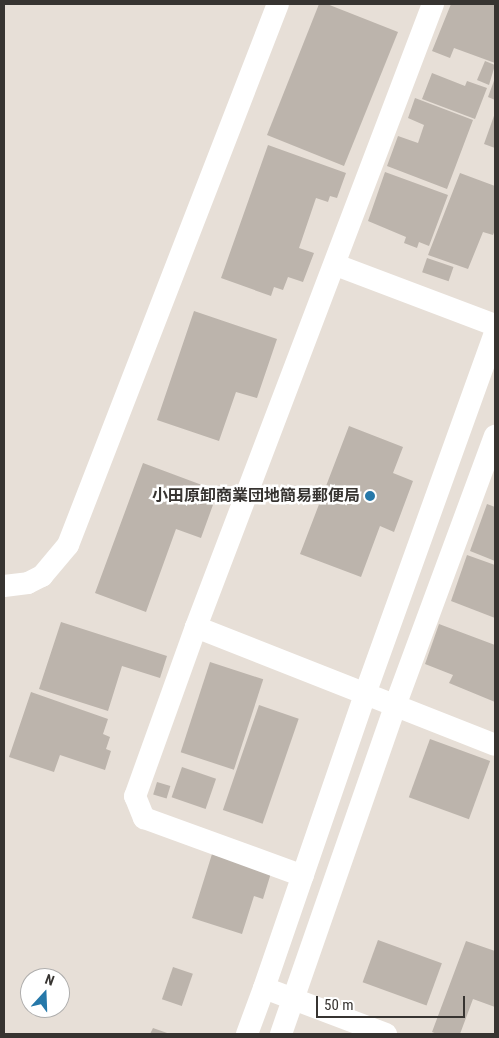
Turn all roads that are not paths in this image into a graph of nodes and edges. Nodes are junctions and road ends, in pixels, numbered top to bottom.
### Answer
1 (278, 4) edge
2 (433, 4) edge
3 (336, 265) junction
4 (495, 325) edge
5 (495, 332) edge
6 (495, 436) edge
7 (4, 586) edge
8 (196, 627) junction
9 (365, 694) junction
10 (395, 706) junction
11 (495, 745) edge
12 (303, 876) junction
13 (264, 988) junction
14 (293, 999) junction
15 (247, 1034) edge
16 (281, 1034) edge
17 (386, 1034) edge

1 - 7 street
2 - 3 street
3 - 4 street
3 - 8 street
5 - 9 street
6 - 10 street
8 - 9 street
8 - 12 street
9 - 10 street
9 - 12 street
10 - 11 street
10 - 14 street
12 - 13 street
13 - 14 street
13 - 15 street
14 - 16 street
14 - 17 street

